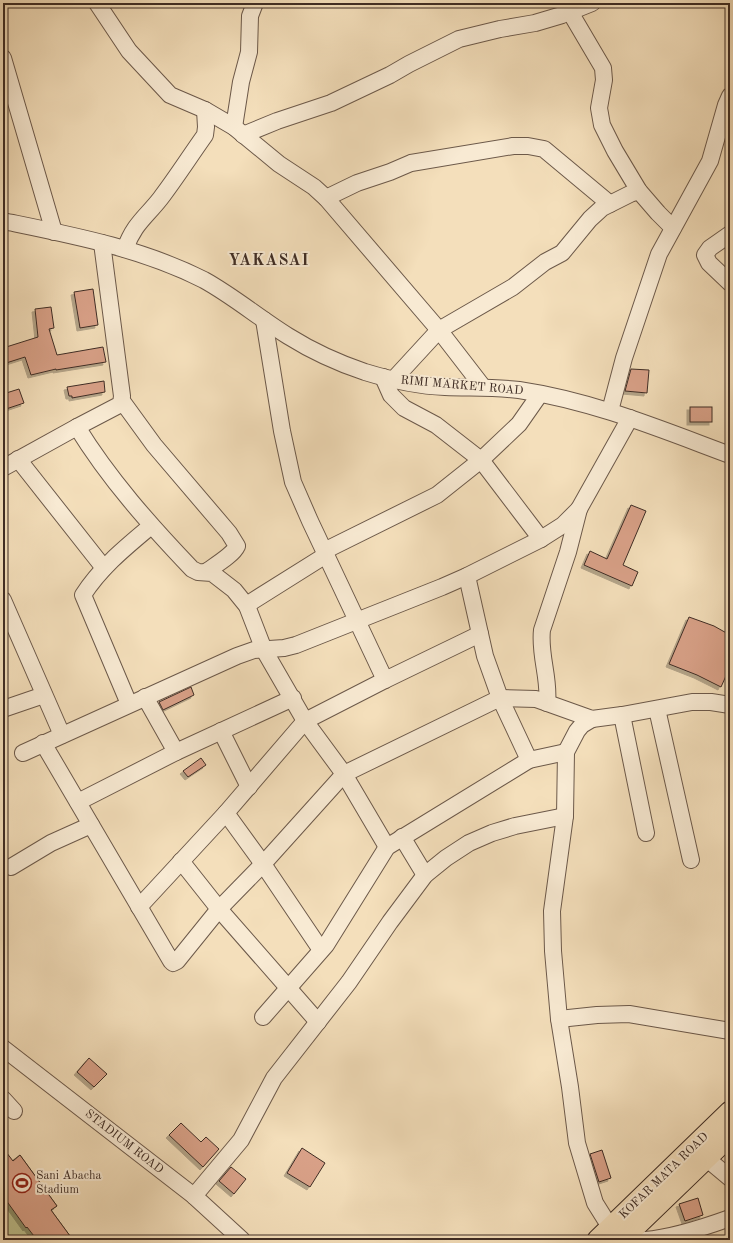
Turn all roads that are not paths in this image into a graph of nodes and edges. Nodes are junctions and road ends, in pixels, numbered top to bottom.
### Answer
1 (97, 3) edge
2 (255, 3) edge
3 (592, 3) edge
4 (570, 12) junction
5 (3, 58) edge
6 (730, 96) edge
7 (205, 110) junction
8 (239, 131) junction
9 (639, 191) junction
10 (326, 198) junction
11 (610, 204) junction
12 (3, 221) edge
13 (673, 228) junction
14 (54, 232) junction
15 (730, 234) edge
16 (102, 243) junction
17 (126, 249) junction
18 (730, 283) edge
19 (264, 320) junction
20 (439, 330) junction
21 (388, 379) junction
22 (483, 388) junction
23 (540, 394) junction
24 (122, 401) junction
25 (610, 411) junction
26 (630, 418) junction
27 (77, 427) junction
28 (730, 455) edge
29 (18, 459) junction
30 (481, 460) junction
31 (3, 468) edge
32 (579, 509) junction
33 (151, 526) junction
34 (541, 539) junction
35 (325, 553) junction
36 (104, 568) junction
37 (206, 572) junction
38 (467, 576) junction
39 (3, 600) edge
40 (247, 606) junction
41 (356, 621) junction
42 (480, 634) junction
43 (264, 650) junction
44 (384, 680) junction
45 (44, 695) junction
46 (145, 697) junction
47 (292, 698) junction
48 (500, 698) junction
49 (547, 703) junction
50 (129, 704) junction
51 (730, 706) edge
52 (657, 709) junction
53 (3, 710) edge
54 (622, 715) junction
55 (592, 719) junction
56 (306, 721) junction
57 (221, 731) junction
58 (62, 735) junction
59 (43, 743) junction
60 (176, 752) junction
61 (566, 752) junction
62 (23, 753) dead end
63 (529, 760) junction
64 (344, 774) junction
65 (249, 786) junction
66 (78, 802) junction
67 (226, 813) junction
68 (565, 816) junction
69 (91, 825) junction
70 (646, 833) dead end
71 (402, 837) junction
72 (387, 847) junction
73 (691, 860) dead end
74 (180, 861) junction
75 (263, 864) junction
76 (12, 867) dead end
77 (426, 875) junction
78 (139, 907) junction
79 (218, 908) junction
80 (321, 950) junction
81 (288, 988) junction
82 (263, 1017) dead end
83 (560, 1019) junction
84 (318, 1022) junction
85 (730, 1031) edge
86 (4, 1050) edge
87 (3, 1099) edge
88 (14, 1111) dead end
89 (729, 1115) edge
90 (730, 1135) edge
91 (706, 1158) junction
92 (730, 1178) edge
93 (194, 1196) junction
94 (730, 1218) edge
95 (623, 1237) edge
96 (242, 1240) edge

1 - 7 street
2 - 8 street
3 - 4 street
4 - 8 street
4 - 9 street
5 - 14 street
6 - 13 street
7 - 8 street
7 - 17 street
8 - 10 street
9 - 11 street
9 - 13 street
10 - 11 street
10 - 20 street
11 - 20 street
12 - 14 street, RIMI MARKET ROAD
13 - 25 street
14 - 16 street, RIMI MARKET ROAD
15 - 18 street
16 - 17 street, RIMI MARKET ROAD
16 - 24 street
17 - 19 street, RIMI MARKET ROAD
19 - 21 street, RIMI MARKET ROAD
19 - 35 street
20 - 21 street
20 - 22 street
21 - 22 street, RIMI MARKET ROAD
21 - 30 street
22 - 23 street, RIMI MARKET ROAD
23 - 25 street, RIMI MARKET ROAD
23 - 30 street
24 - 27 street
24 - 37 street
25 - 26 street, RIMI MARKET ROAD
26 - 28 street, RIMI MARKET ROAD
26 - 32 street
27 - 29 street
27 - 33 street
29 - 31 street
29 - 36 street
30 - 34 street
30 - 35 street
32 - 34 street
32 - 49 street
33 - 36 street
33 - 37 street
34 - 38 street
35 - 40 street
35 - 41 street
36 - 50 street
37 - 40 street
38 - 41 street
38 - 42 street
39 - 45 street
40 - 43 street
41 - 43 street
41 - 44 street
42 - 44 street
42 - 48 street
43 - 46 street
43 - 47 street
44 - 56 street
45 - 53 street
45 - 58 street
46 - 50 street
46 - 60 street
47 - 56 street
47 - 57 street
48 - 49 street
48 - 63 street
48 - 64 street
49 - 55 street
50 - 58 street
51 - 52 street
52 - 54 street
52 - 73 street
54 - 55 street
54 - 70 street
55 - 61 street
56 - 64 street
56 - 65 street
57 - 60 street
57 - 65 street
58 - 59 street
59 - 62 street
59 - 66 street
60 - 66 street
61 - 63 street
61 - 68 street
63 - 71 street
64 - 72 street
64 - 75 street
65 - 67 street
66 - 69 street
67 - 74 street
67 - 75 street
68 - 77 street
68 - 83 street
69 - 76 street
69 - 78 street
71 - 72 street
71 - 77 street
72 - 80 street
74 - 78 street
74 - 79 street
75 - 79 street
75 - 80 street
77 - 84 street
78 - 79 street
79 - 81 street
80 - 81 street
81 - 82 street
81 - 84 street
83 - 85 street
83 - 95 street
84 - 93 street
86 - 93 street, STADIUM ROAD
87 - 88 street
89 - 95 main road, KOFAR MATA ROAD
90 - 91 main road, KOFAR MATA ROAD
91 - 92 street
91 - 95 main road, KOFAR MATA ROAD
93 - 96 street, STADIUM ROAD
94 - 95 street

